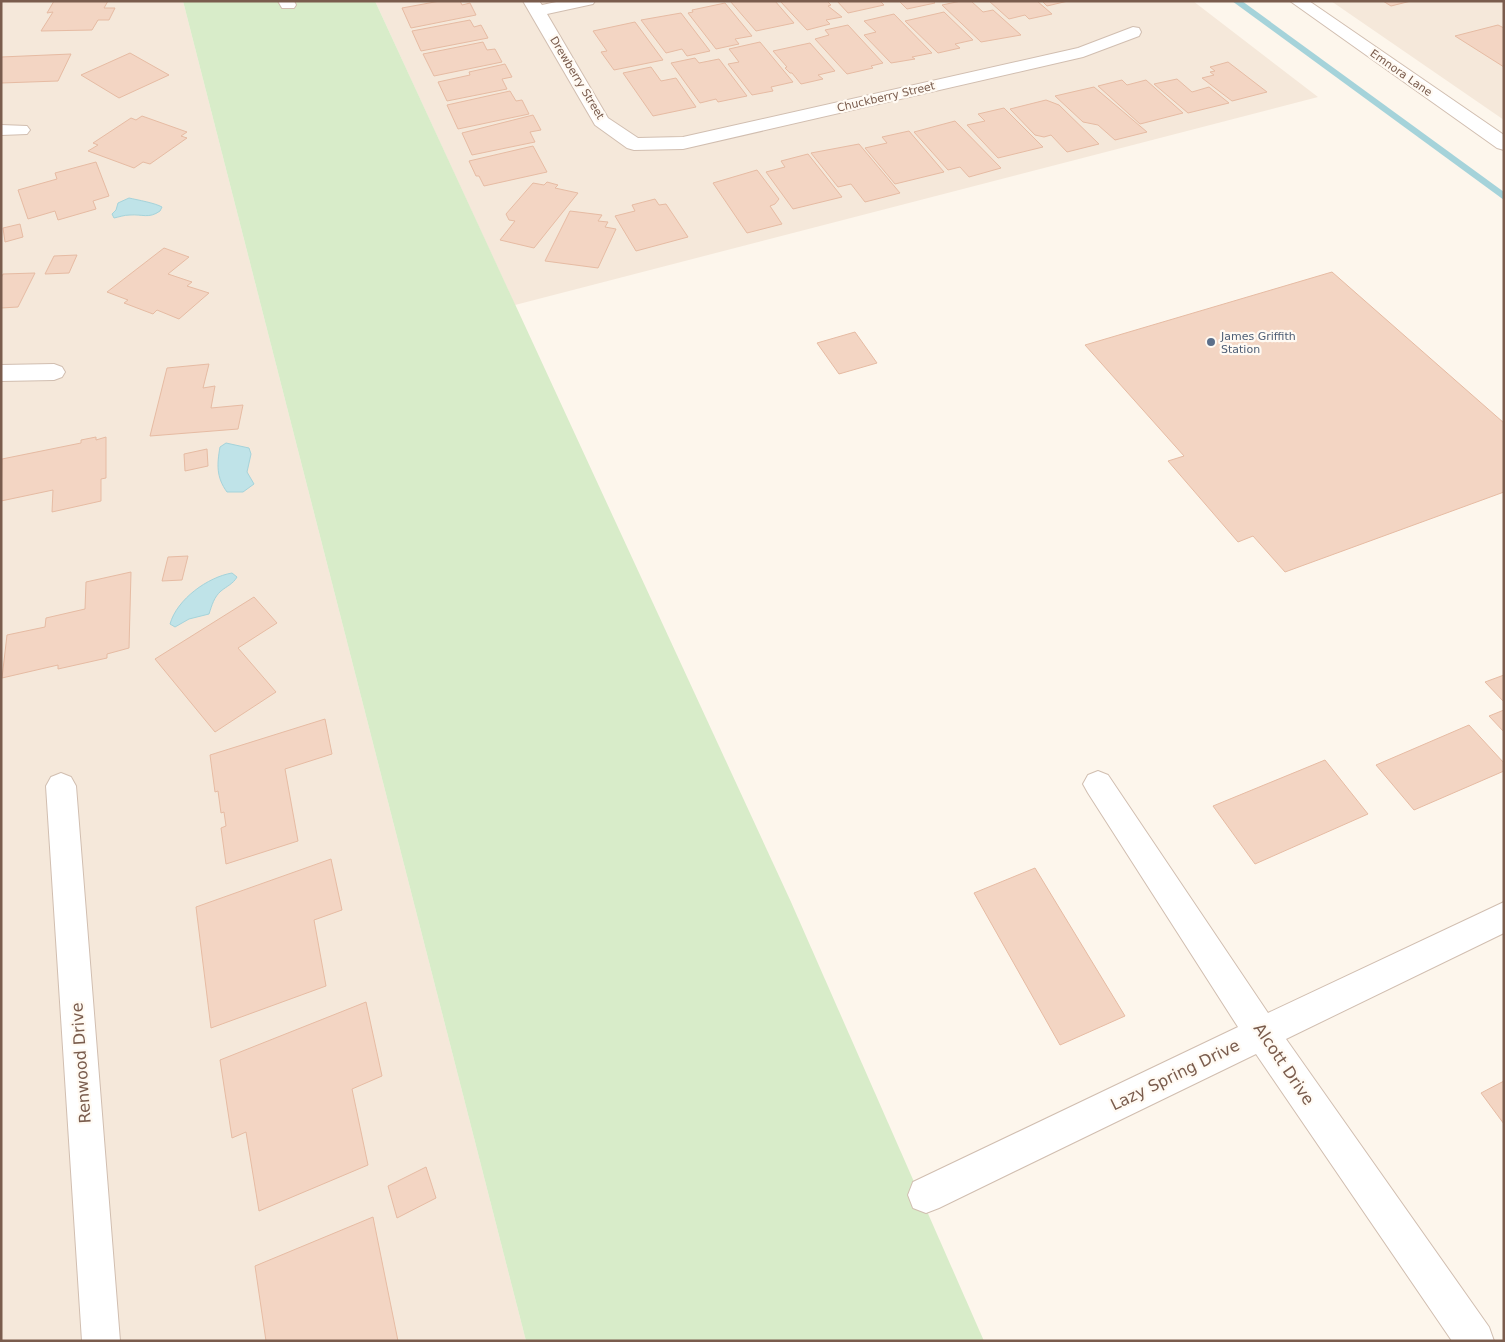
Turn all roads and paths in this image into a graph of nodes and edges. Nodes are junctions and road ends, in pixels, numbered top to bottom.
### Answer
1 (587, 1) edge
2 (1298, 1) edge
3 (534, 6) edge
4 (1133, 32) dead end
5 (1, 130) edge
6 (21, 130) dead end
7 (634, 144) joint
8 (1504, 144) edge
9 (54, 372) dead end
10 (1, 373) edge
11 (1098, 784) dead end
12 (61, 786) dead end
13 (1504, 917) edge
14 (1262, 1034) junction
15 (926, 1194) dead end
16 (101, 1341) edge
17 (1475, 1341) edge

1 - 3 street
2 - 8 street, Emnora Lane
3 - 7 street, Drewberry Street
4 - 7 street, Chuckberry Street
5 - 6 street
9 - 10 street
11 - 14 street, Alcott Drive
12 - 16 street, Renwood Drive
13 - 14 street, Lazy Spring Drive
14 - 15 street, Lazy Spring Drive
14 - 17 street, Alcott Drive

